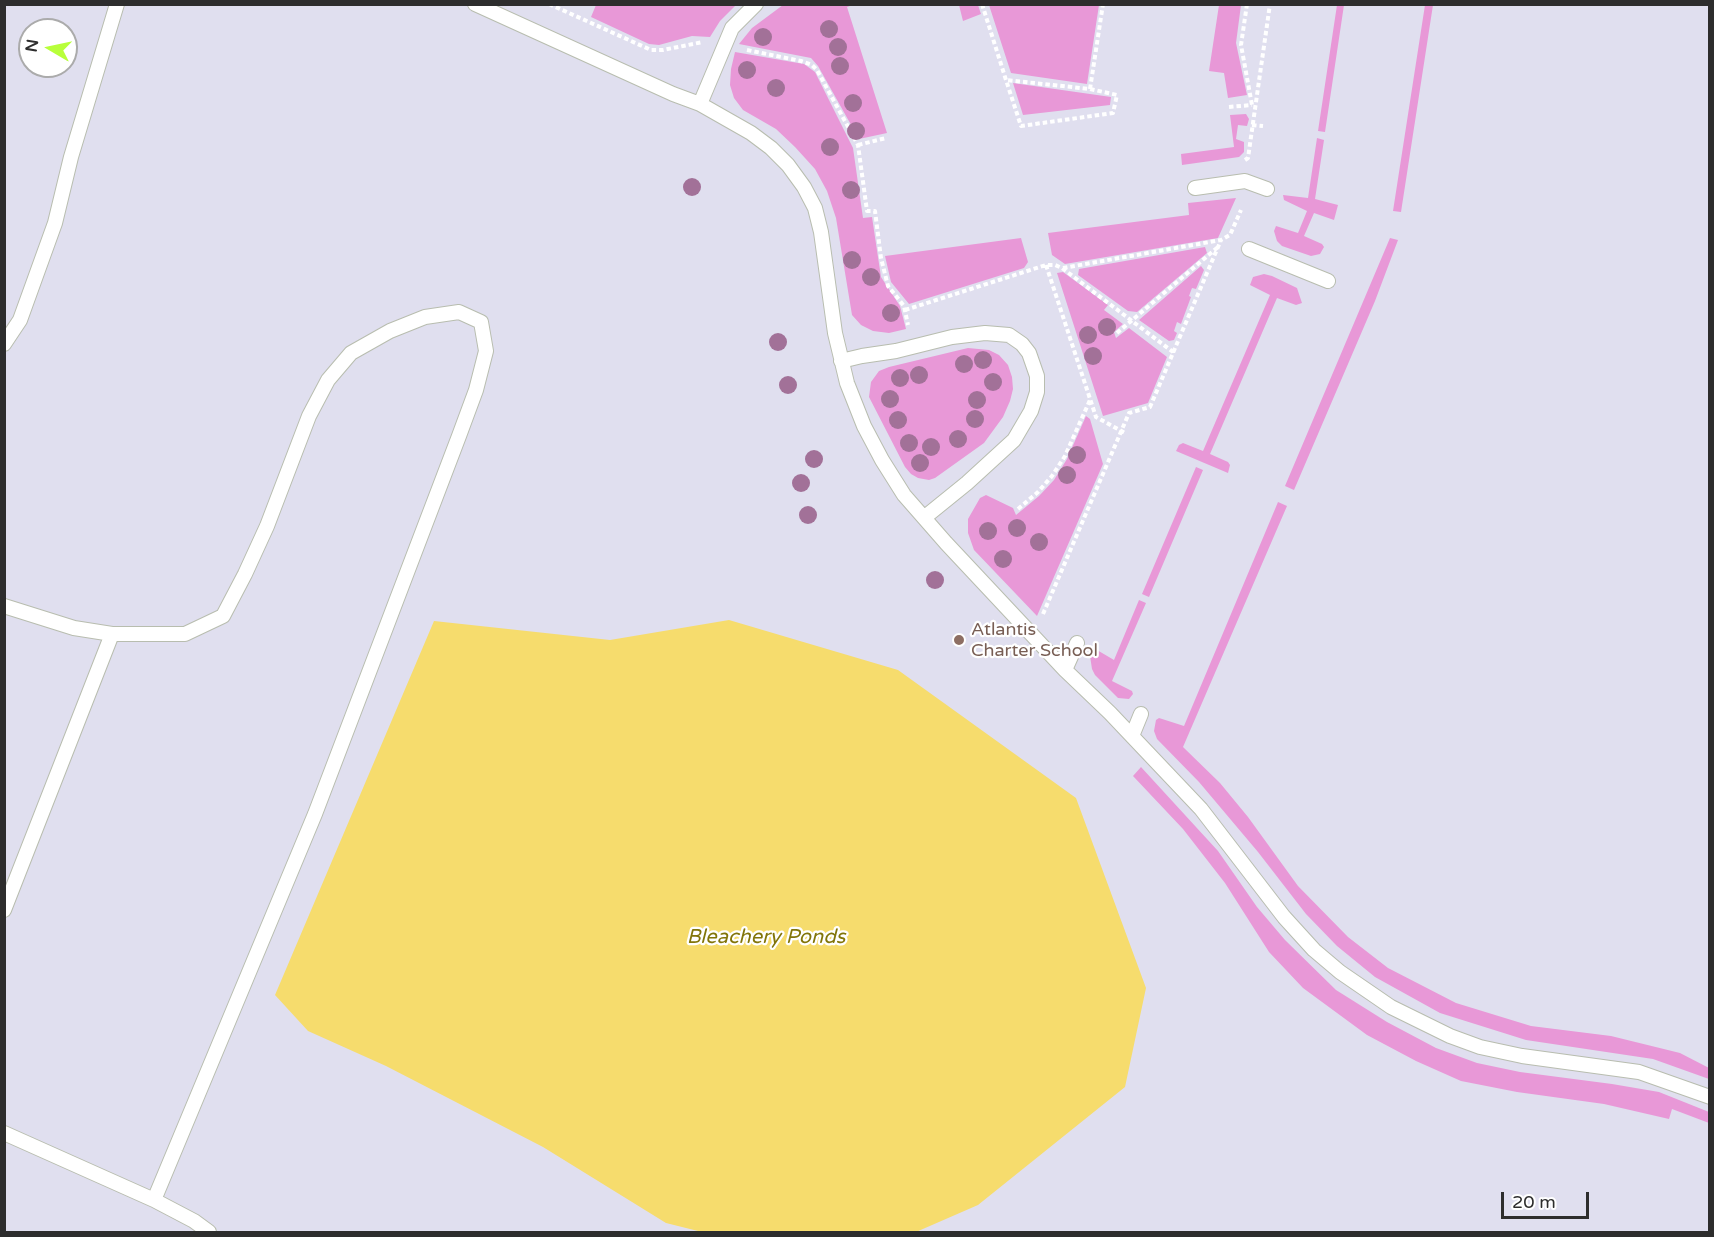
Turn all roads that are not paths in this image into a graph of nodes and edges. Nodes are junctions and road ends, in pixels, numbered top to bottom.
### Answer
1 (117, 4) edge
2 (475, 4) edge
3 (756, 4) edge
4 (700, 104) junction
5 (1195, 188) dead end
6 (1267, 189) dead end
7 (1249, 249) dead end
8 (1328, 281) dead end
9 (4, 344) edge
10 (841, 361) junction
11 (925, 517) junction
12 (4, 606) edge
13 (112, 634) junction
14 (1077, 643) dead end
15 (1065, 670) junction
16 (1141, 714) dead end
17 (1132, 736) junction
18 (4, 909) edge
19 (1710, 1097) edge
20 (4, 1133) edge
21 (154, 1200) junction
22 (209, 1233) edge

1 - 9 lane
2 - 4 lane
3 - 4 lane
4 - 10 lane
5 - 6 lane
7 - 8 lane
10 - 11 lane
10 - 11 lane
11 - 15 lane
12 - 13 lane
13 - 18 lane
13 - 21 lane
14 - 15 lane
15 - 17 lane
16 - 17 lane
17 - 19 lane
20 - 21 lane
21 - 22 lane

